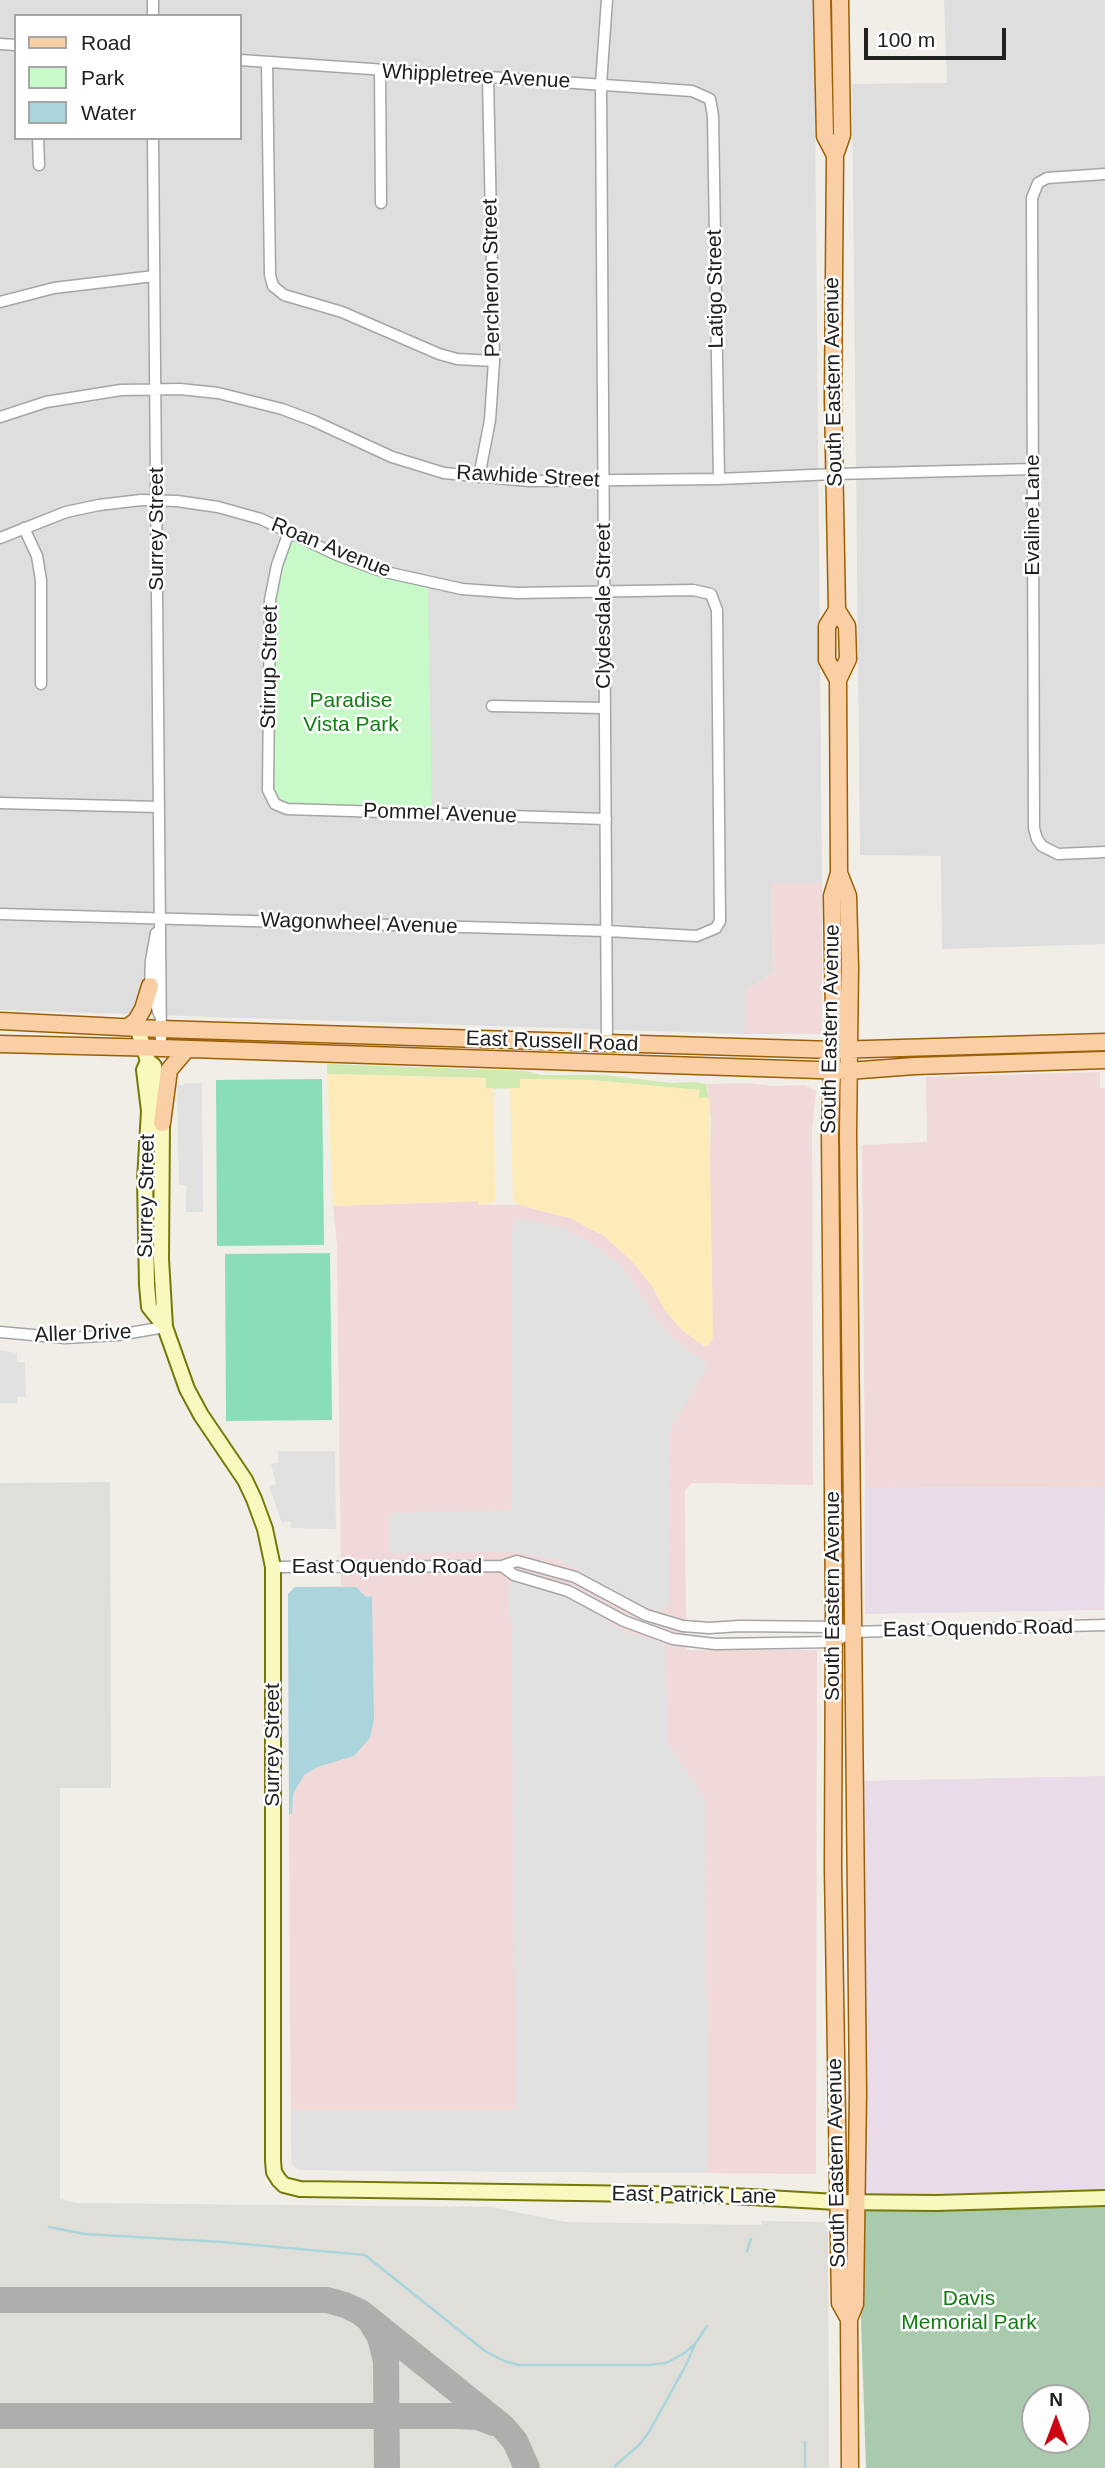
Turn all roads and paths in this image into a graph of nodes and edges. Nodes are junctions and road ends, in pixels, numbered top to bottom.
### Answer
1 (607, 0) edge
2 (822, 0) edge
3 (840, 0) edge
4 (242, 60) edge
5 (267, 63) junction
6 (380, 71) junction
7 (488, 78) junction
8 (601, 84) junction
9 (710, 99) joint
10 (38, 140) edge
11 (153, 140) edge
12 (835, 155) junction
13 (39, 165) dead end
14 (1105, 174) edge
15 (381, 203) dead end
16 (154, 276) junction
17 (0, 302) edge
18 (494, 361) junction
19 (156, 388) junction
20 (0, 417) edge
21 (1033, 469) junction
22 (835, 474) junction
23 (479, 477) junction
24 (719, 479) junction
25 (603, 481) junction
26 (157, 500) junction
27 (24, 528) junction
28 (289, 532) junction
29 (0, 538) edge
30 (604, 593) junction
31 (41, 684) dead end
32 (492, 706) dead end
33 (604, 708) junction
34 (0, 803) edge
35 (275, 804) joint
36 (159, 807) junction
37 (606, 819) junction
38 (1105, 852) edge
39 (0, 914) edge
40 (159, 919) junction
41 (716, 928) joint
42 (607, 931) junction
43 (150, 986) junction
44 (0, 1021) edge
45 (160, 1022) junction
46 (133, 1027) junction
47 (501, 1041) junction
48 (1105, 1042) edge
49 (1087, 1043) junction
50 (0, 1044) edge
51 (607, 1044) junction
52 (161, 1048) junction
53 (187, 1049) junction
54 (841, 1050) junction
55 (146, 1054) junction
56 (500, 1059) junction
57 (1087, 1060) junction
58 (1105, 1060) edge
59 (840, 1070) junction
60 (162, 1123) junction
61 (149, 1144) junction
62 (161, 1203) junction
63 (165, 1327) junction
64 (0, 1332) edge
65 (849, 1359) junction
66 (831, 1364) junction
67 (502, 1566) junction
68 (272, 1567) junction
69 (1105, 1625) edge
70 (852, 1632) junction
71 (834, 1634) junction
72 (284, 2185) joint
73 (1105, 2198) edge
74 (837, 2202) junction
75 (857, 2202) junction
76 (849, 2319) junction
77 (850, 2468) edge

1 - 8 street, Clydesdale Street
2 - 12 main road, South Eastern Avenue
3 - 12 main road, South Eastern Avenue
4 - 5 street, Whippletree Avenue
5 - 6 street, Whippletree Avenue
5 - 18 street
6 - 7 street, Whippletree Avenue
6 - 15 street
7 - 8 street, Whippletree Avenue
7 - 18 street, Percheron Street
8 - 9 street, Whippletree Avenue
8 - 25 street, Clydesdale Street
9 - 24 street, Latigo Street
10 - 13 street
11 - 16 street, Surrey Street
12 - 22 main road, South Eastern Avenue
14 - 21 street, Evaline Lane
16 - 17 street
16 - 19 street, Surrey Street
18 - 23 street, Percheron Street
19 - 20 street, Rawhide Street
19 - 23 street, Rawhide Street
19 - 26 street, Surrey Street
21 - 22 street, Rawhide Street
21 - 38 street, Evaline Lane
22 - 24 street, Rawhide Street
22 - 54 main road, South Eastern Avenue
23 - 25 street, Rawhide Street
24 - 25 street, Rawhide Street
25 - 30 street, Clydesdale Street
26 - 27 street, Roan Avenue
26 - 28 street, Roan Avenue
26 - 36 street, Surrey Street
27 - 29 street, Roan Avenue
27 - 31 street
28 - 30 street, Roan Avenue
28 - 35 street, Stirrup Street
30 - 33 street, Clydesdale Street
30 - 41 street, Roan Avenue
32 - 33 street
33 - 37 street, Clydesdale Street
34 - 36 street
35 - 37 street, Pommel Avenue
36 - 40 street, Surrey Street
37 - 42 street, Clydesdale Street
39 - 40 street, Wagonwheel Avenue
40 - 42 street, Wagonwheel Avenue
40 - 43 street, Surrey Street
40 - 45 street, Surrey Street
41 - 42 street, Wagonwheel Avenue
42 - 51 street, Clydesdale Street
43 - 45 street, Surrey Street
43 - 46 main road
44 - 46 main road, East Russell Road
45 - 46 main road, East Russell Road
45 - 47 main road, East Russell Road
45 - 52 street, Surrey Street
46 - 55 street, Surrey Street
47 - 51 main road, East Russell Road
47 - 56 main road
48 - 49 main road, East Russell Road
49 - 54 main road, East Russell Road
49 - 57 main road
50 - 55 main road, East Russell Road
51 - 54 main road, East Russell Road
52 - 53 main road, East Russell Road
52 - 55 main road, East Russell Road
53 - 56 main road, East Russell Road
53 - 60 main road
54 - 59 main road, South Eastern Avenue
55 - 60 street, Surrey Street
55 - 61 street, Surrey Street
56 - 59 main road, East Russell Road
57 - 58 main road, East Russell Road
57 - 59 main road, East Russell Road
59 - 65 main road, South Eastern Avenue
59 - 66 main road, South Eastern Avenue
60 - 62 street, Surrey Street
61 - 62 street
61 - 63 street, Surrey Street
62 - 63 street, Surrey Street
63 - 64 street, Aller Drive
63 - 68 street, Surrey Street
65 - 66 main road
65 - 70 main road, South Eastern Avenue
66 - 71 main road, South Eastern Avenue
67 - 68 street, East Oquendo Road
67 - 71 street, East Oquendo Road
67 - 71 street, East Oquendo Road
68 - 72 street, Surrey Street
69 - 70 street, East Oquendo Road
70 - 71 street, East Oquendo Road
70 - 75 main road, South Eastern Avenue
71 - 74 main road, South Eastern Avenue
72 - 74 street, East Patrick Lane
73 - 75 street, East Patrick Lane
74 - 75 street, East Patrick Lane
74 - 76 main road, South Eastern Avenue
75 - 76 main road, South Eastern Avenue
76 - 77 main road, South Eastern Avenue

